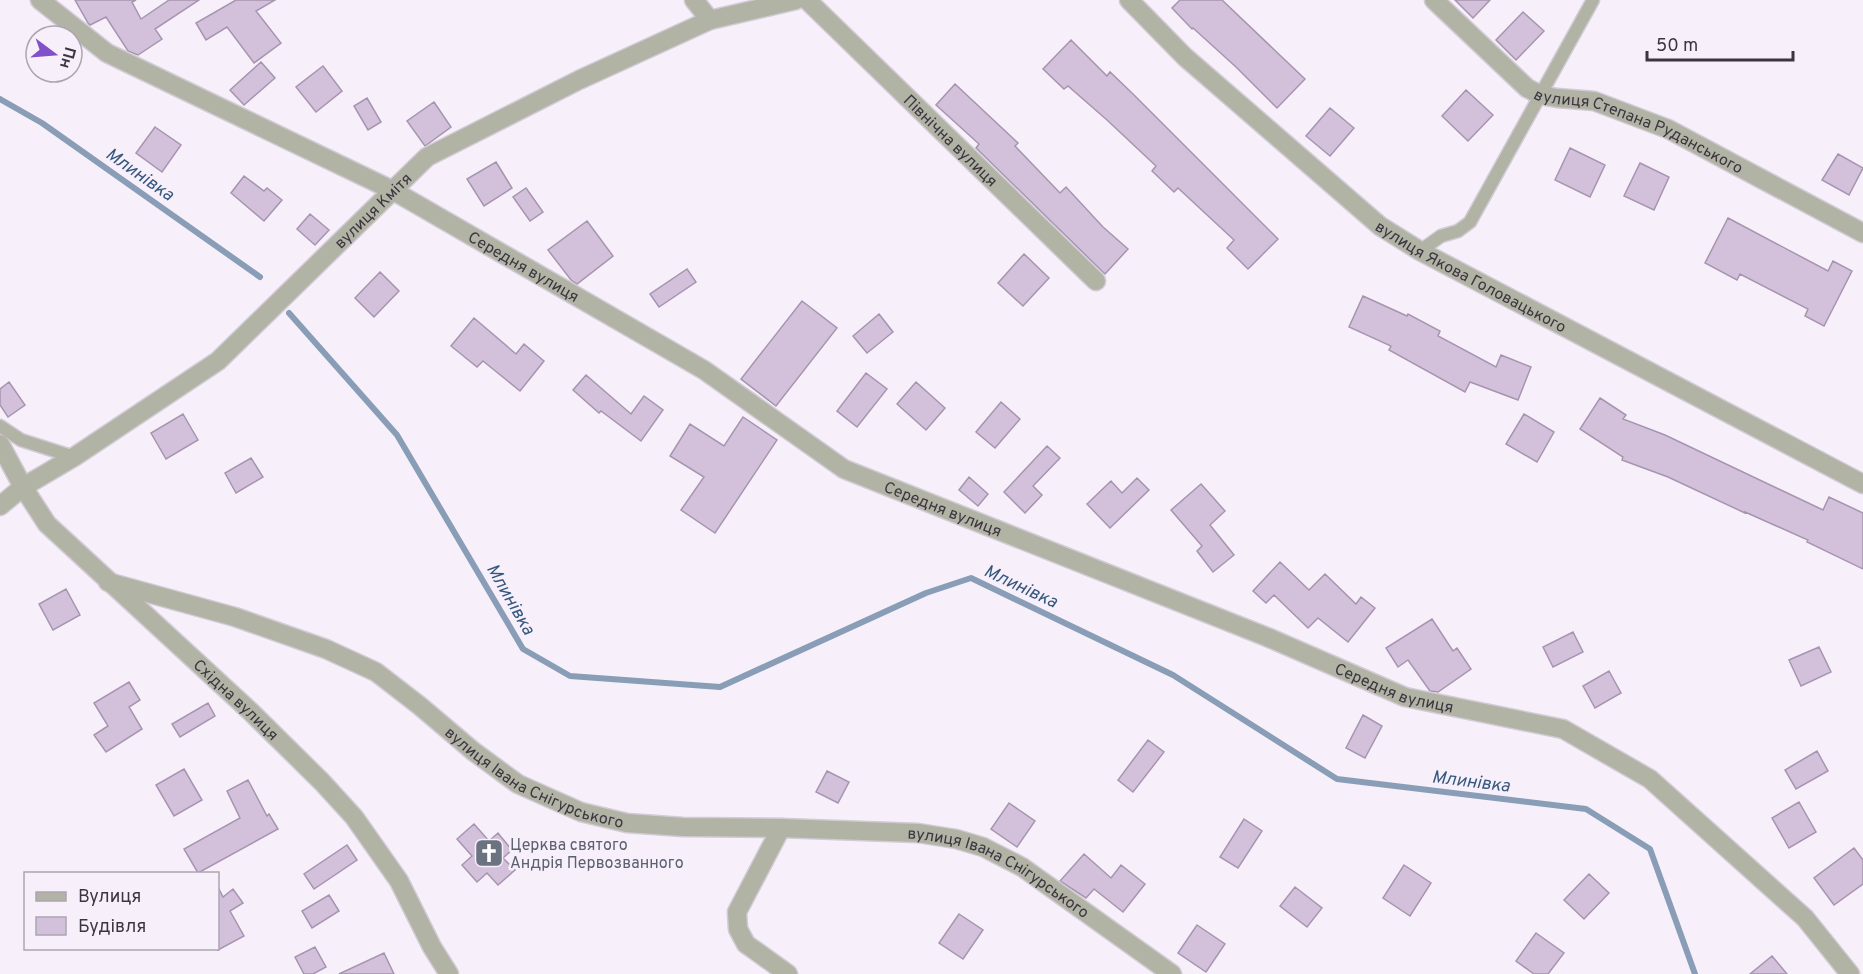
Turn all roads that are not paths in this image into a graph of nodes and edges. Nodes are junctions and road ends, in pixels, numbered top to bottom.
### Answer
1 (40, 0) edge
2 (694, 0) edge
3 (796, 0) edge
4 (807, 0) edge
5 (1129, 0) edge
6 (1434, 0) edge
7 (1593, 0) edge
8 (710, 20) junction
9 (1540, 95) junction
10 (392, 190) junction
11 (1863, 233) edge
12 (1420, 251) junction
13 (1096, 281) dead end
14 (0, 426) edge
15 (0, 444) edge
16 (74, 457) junction
17 (1863, 484) edge
18 (23, 487) junction
19 (0, 506) edge
20 (108, 582) junction
21 (781, 828) junction
22 (450, 974) edge
23 (788, 974) edge
24 (1172, 974) edge
25 (1850, 974) edge

1 - 10 street, Середня вулиця
2 - 8 street
3 - 8 street, вулиця Кмітя
4 - 13 street, Північна вулиця
5 - 12 street, вулиця Якова Головацького
6 - 9 street, вулиця Степана Руданського
7 - 9 lane
8 - 10 street, вулиця Кмітя
9 - 11 street, вулиця Степана Руданського
9 - 12 lane
10 - 16 street, вулиця Кмітя
10 - 25 street, Середня вулиця
12 - 17 street, вулиця Якова Головацького
14 - 16 lane
15 - 18 street, Східна вулиця
16 - 18 street, вулиця Кмітя
18 - 19 street, вулиця Кмітя
18 - 20 street, Східна вулиця
20 - 21 street, вулиця Івана Снігурського
20 - 22 street, Східна вулиця
21 - 23 street
21 - 24 street, вулиця Івана Снігурського

